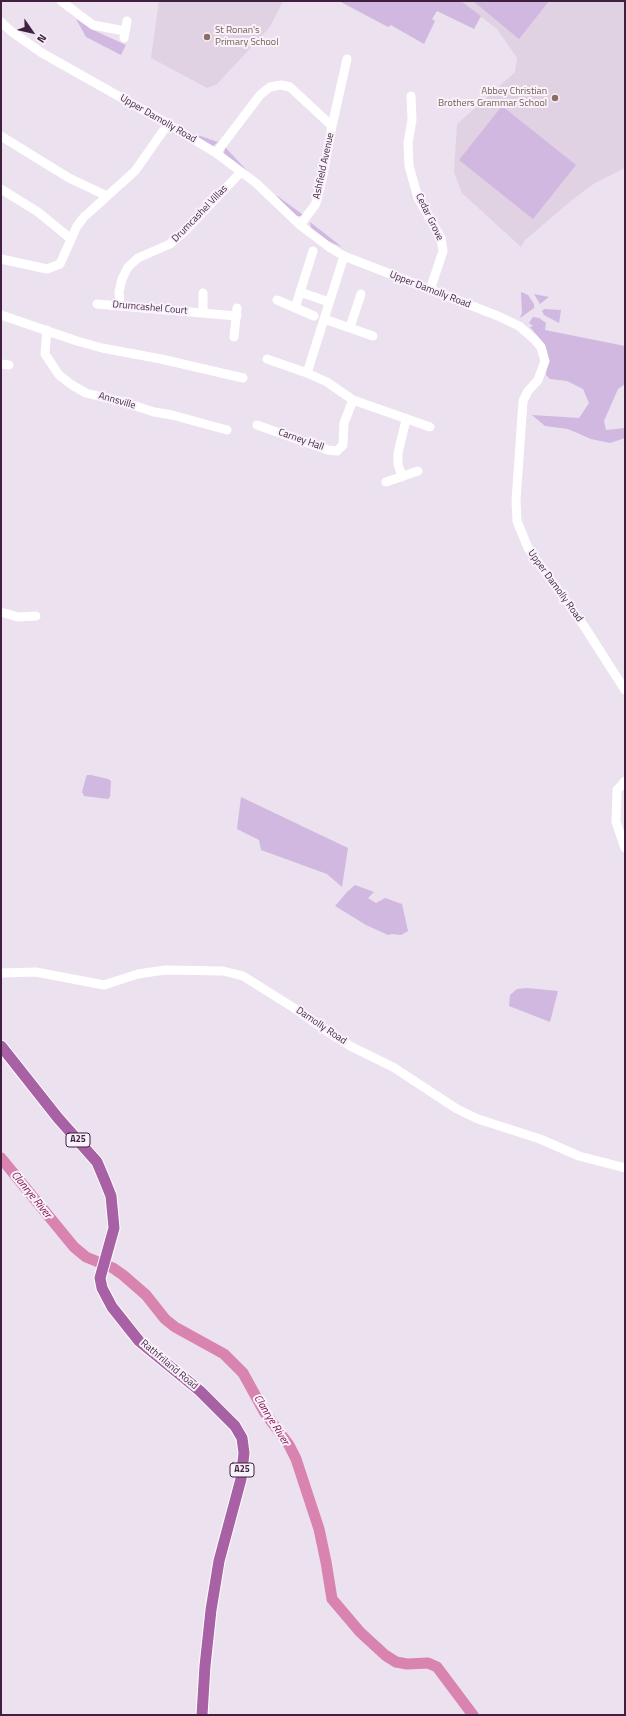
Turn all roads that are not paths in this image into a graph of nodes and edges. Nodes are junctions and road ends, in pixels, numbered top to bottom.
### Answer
1 (62, 1) edge
2 (127, 21) dead end
3 (1, 22) edge
4 (347, 59) dead end
5 (411, 96) dead end
6 (168, 124) junction
7 (332, 126) junction
8 (1, 136) edge
9 (216, 153) junction
10 (241, 172) junction
11 (1, 189) edge
12 (107, 196) junction
13 (300, 225) junction
14 (72, 239) junction
15 (314, 251) dead end
16 (344, 256) junction
17 (1, 259) edge
18 (430, 290) junction
19 (300, 292) junction
20 (203, 293) dead end
21 (361, 294) dead end
22 (277, 300) dead end
23 (329, 302) junction
24 (97, 304) dead end
25 (120, 306) junction
26 (295, 308) junction
27 (203, 313) junction
28 (1, 315) edge
29 (314, 316) dead end
30 (324, 319) junction
31 (350, 327) junction
32 (47, 330) junction
33 (373, 336) dead end
34 (234, 337) dead end
35 (267, 359) dead end
36 (307, 373) junction
37 (243, 378) dead end
38 (353, 400) junction
39 (223, 419) dead end
40 (406, 420) junction
41 (257, 425) dead end
42 (430, 427) dead end
43 (418, 471) dead end
44 (402, 477) junction
45 (386, 482) dead end
46 (1, 612) edge
47 (36, 616) dead end
48 (625, 690) edge
49 (625, 781) edge
50 (625, 848) edge
51 (1, 974) edge
52 (1, 1046) edge
53 (625, 1168) edge
54 (202, 1715) edge

1 - 2 street
3 - 6 street, Upper Damolly Road
4 - 7 street, Ashfield Avenue
5 - 18 street, Cedar Grove
6 - 9 street, Upper Damolly Road
6 - 12 street
7 - 9 street, Ashfield Avenue
7 - 13 street, Ashfield Avenue
8 - 12 street
9 - 10 street, Upper Damolly Road
10 - 13 street, Upper Damolly Road
10 - 25 street, Drumcashel Villas
11 - 14 street
12 - 14 street
13 - 16 street, Upper Damolly Road
14 - 17 street
15 - 19 street
16 - 18 street, Upper Damolly Road
16 - 23 street
18 - 48 street, Upper Damolly Road
19 - 23 street
19 - 26 street
20 - 27 street, Drumcashel Court
21 - 31 street
22 - 26 street
23 - 30 street
24 - 25 street, Drumcashel Court
25 - 27 street, Drumcashel Court
26 - 29 street
27 - 34 street, Drumcashel Court
28 - 32 street
30 - 31 street
30 - 36 street
31 - 33 street
32 - 37 street
32 - 39 street, Annsville
35 - 36 street
36 - 38 street
38 - 40 street
38 - 41 street, Carney Hall
40 - 42 street
40 - 44 street
43 - 44 street
44 - 45 street
46 - 47 street
49 - 50 street
51 - 53 street, Damolly Road
52 - 54 main road, Rathfriland Road / A25

